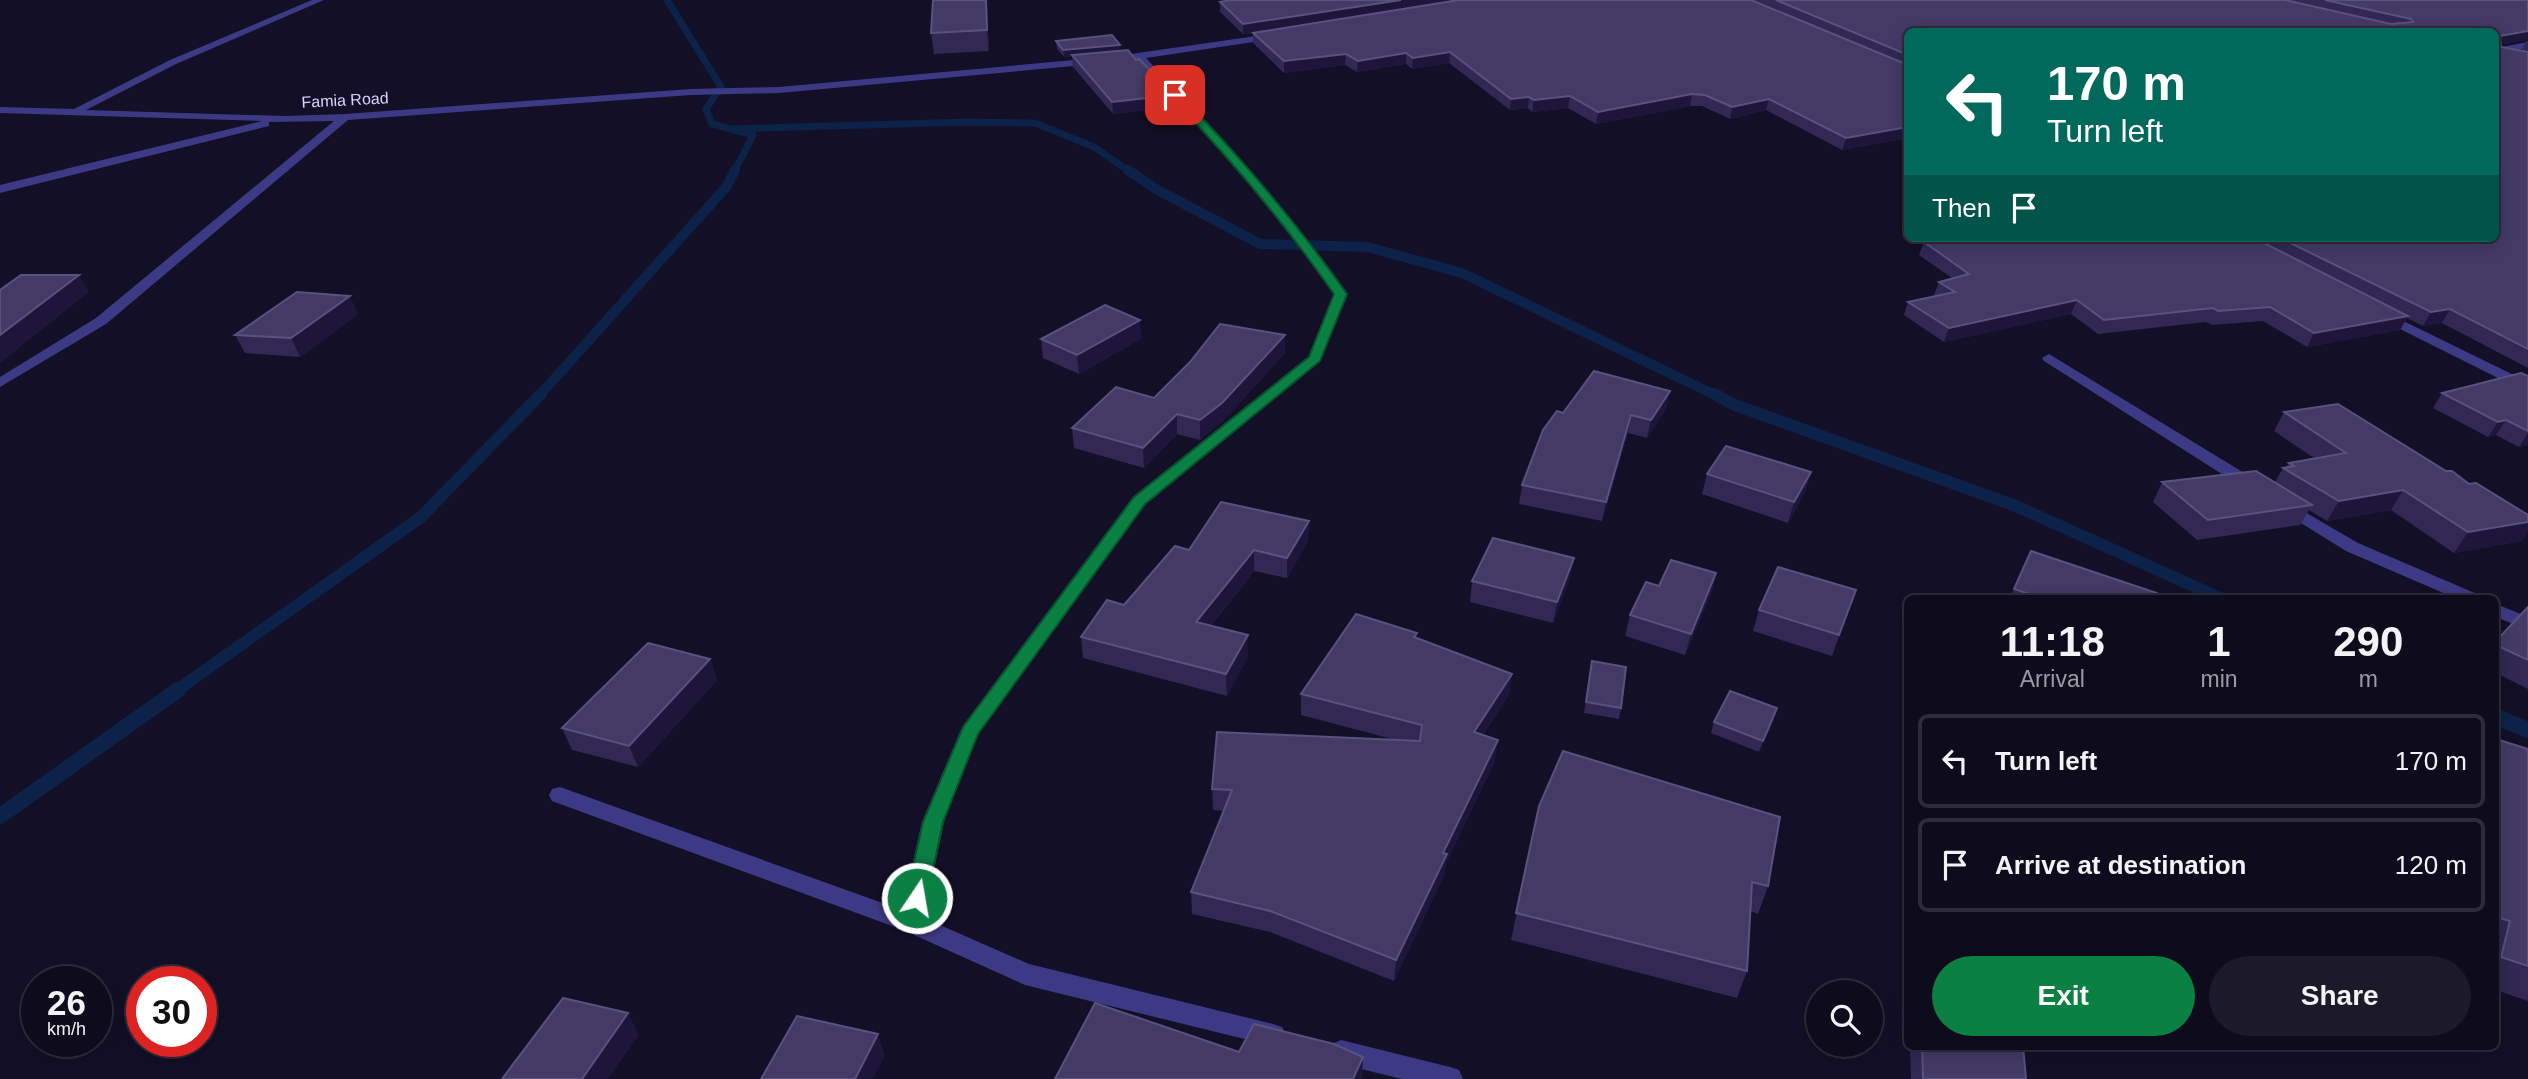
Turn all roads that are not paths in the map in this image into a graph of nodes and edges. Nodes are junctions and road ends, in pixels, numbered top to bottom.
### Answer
1 (320, 0) edge
2 (1283, 35) edge
3 (2528, 45) edge
4 (2499, 50) edge
5 (1139, 56) junction
6 (1126, 58) edge
7 (1113, 59) edge
8 (0, 110) edge
9 (75, 110) junction
10 (345, 117) junction
11 (285, 119) junction
12 (0, 189) edge
13 (2367, 307) edge
14 (2049, 358) dead end
15 (0, 383) edge
16 (2528, 388) edge
17 (2463, 595) edge
18 (2499, 611) edge
19 (2528, 624) edge
20 (560, 795) dead end
21 (911, 923) junction
22 (1290, 1040) edge
23 (1317, 1046) edge
24 (1450, 1079) edge

1 - 9 street
2 - 5 street
3 - 4 street
5 - 6 street
5 - 21 street
7 - 10 street, Famia Road
8 - 9 street, Famia Road
9 - 11 street, Famia Road
10 - 11 street, Famia Road
10 - 15 street
11 - 12 street
13 - 16 street
14 - 17 street
18 - 19 street
20 - 21 street
21 - 22 street
23 - 24 street

